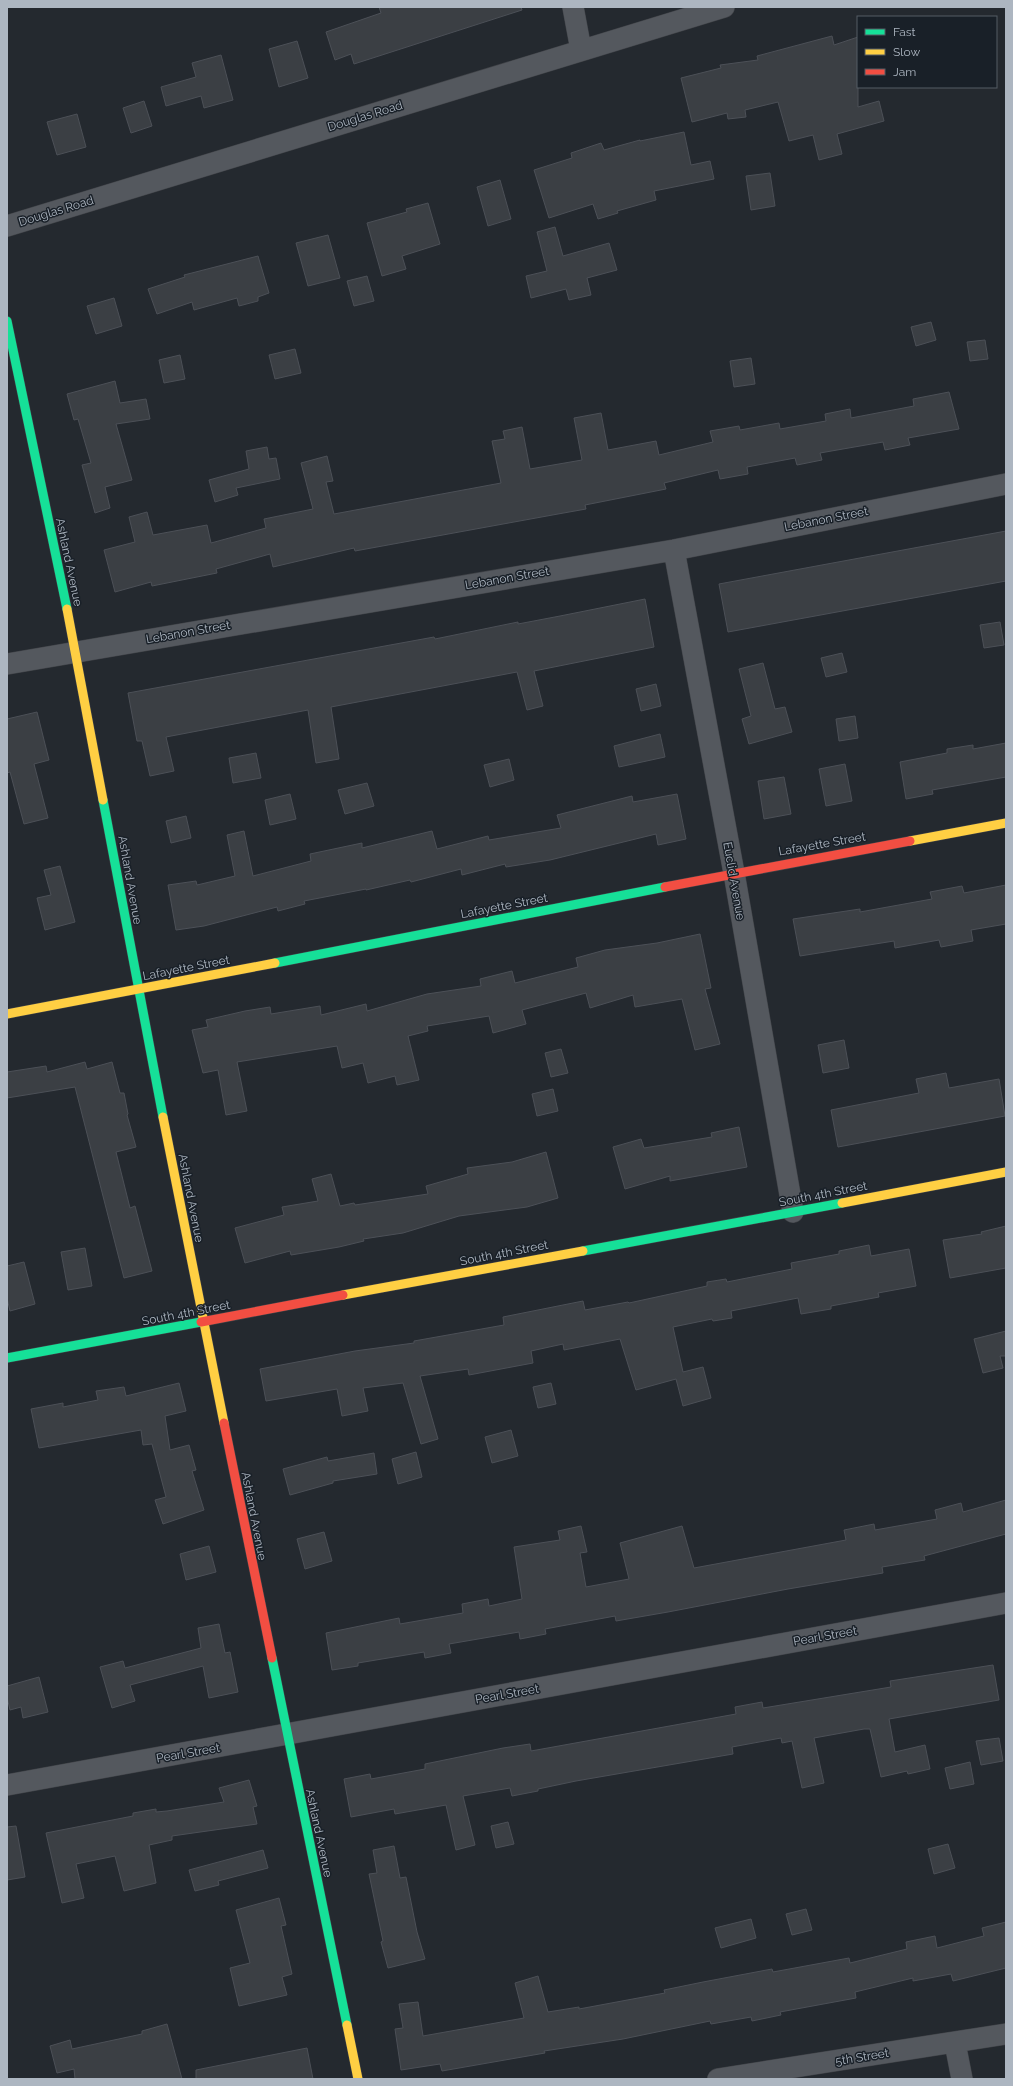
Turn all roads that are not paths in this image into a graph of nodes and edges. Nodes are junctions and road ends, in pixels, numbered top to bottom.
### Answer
1 (573, 7) edge
2 (724, 7) edge
3 (581, 50) junction
4 (7, 226) edge
5 (7, 321) edge
6 (1006, 484) edge
7 (674, 550) junction
8 (76, 651) junction
9 (7, 664) edge
10 (1006, 823) edge
11 (734, 873) junction
12 (138, 990) junction
13 (7, 1014) edge
14 (1006, 1172) edge
15 (793, 1212) junction
16 (203, 1322) junction
17 (7, 1358) edge
18 (1006, 1603) edge
19 (286, 1735) junction
20 (7, 1786) edge
21 (1006, 2034) edge
22 (955, 2043) junction
23 (358, 2079) edge
24 (718, 2079) edge
25 (962, 2079) edge

1 - 3 street
2 - 3 street, Douglas Road
3 - 4 street, Douglas Road
5 - 8 street, Ashland Avenue
6 - 7 street, Lebanon Street
7 - 8 street, Lebanon Street
7 - 11 street, Euclid Avenue
8 - 9 street, Lebanon Street
8 - 12 street, Ashland Avenue
10 - 11 street, Lafayette Street
11 - 12 street, Lafayette Street
11 - 15 street, Euclid Avenue
12 - 13 street, Lafayette Street
12 - 16 street, Ashland Avenue
14 - 15 street, South 4th Street
15 - 16 street, South 4th Street
16 - 17 street, South 4th Street
16 - 19 street, Ashland Avenue
18 - 19 street, Pearl Street
19 - 20 street, Pearl Street
19 - 23 street, Ashland Avenue
21 - 22 street, 5th Street
22 - 24 street, 5th Street
22 - 25 street

